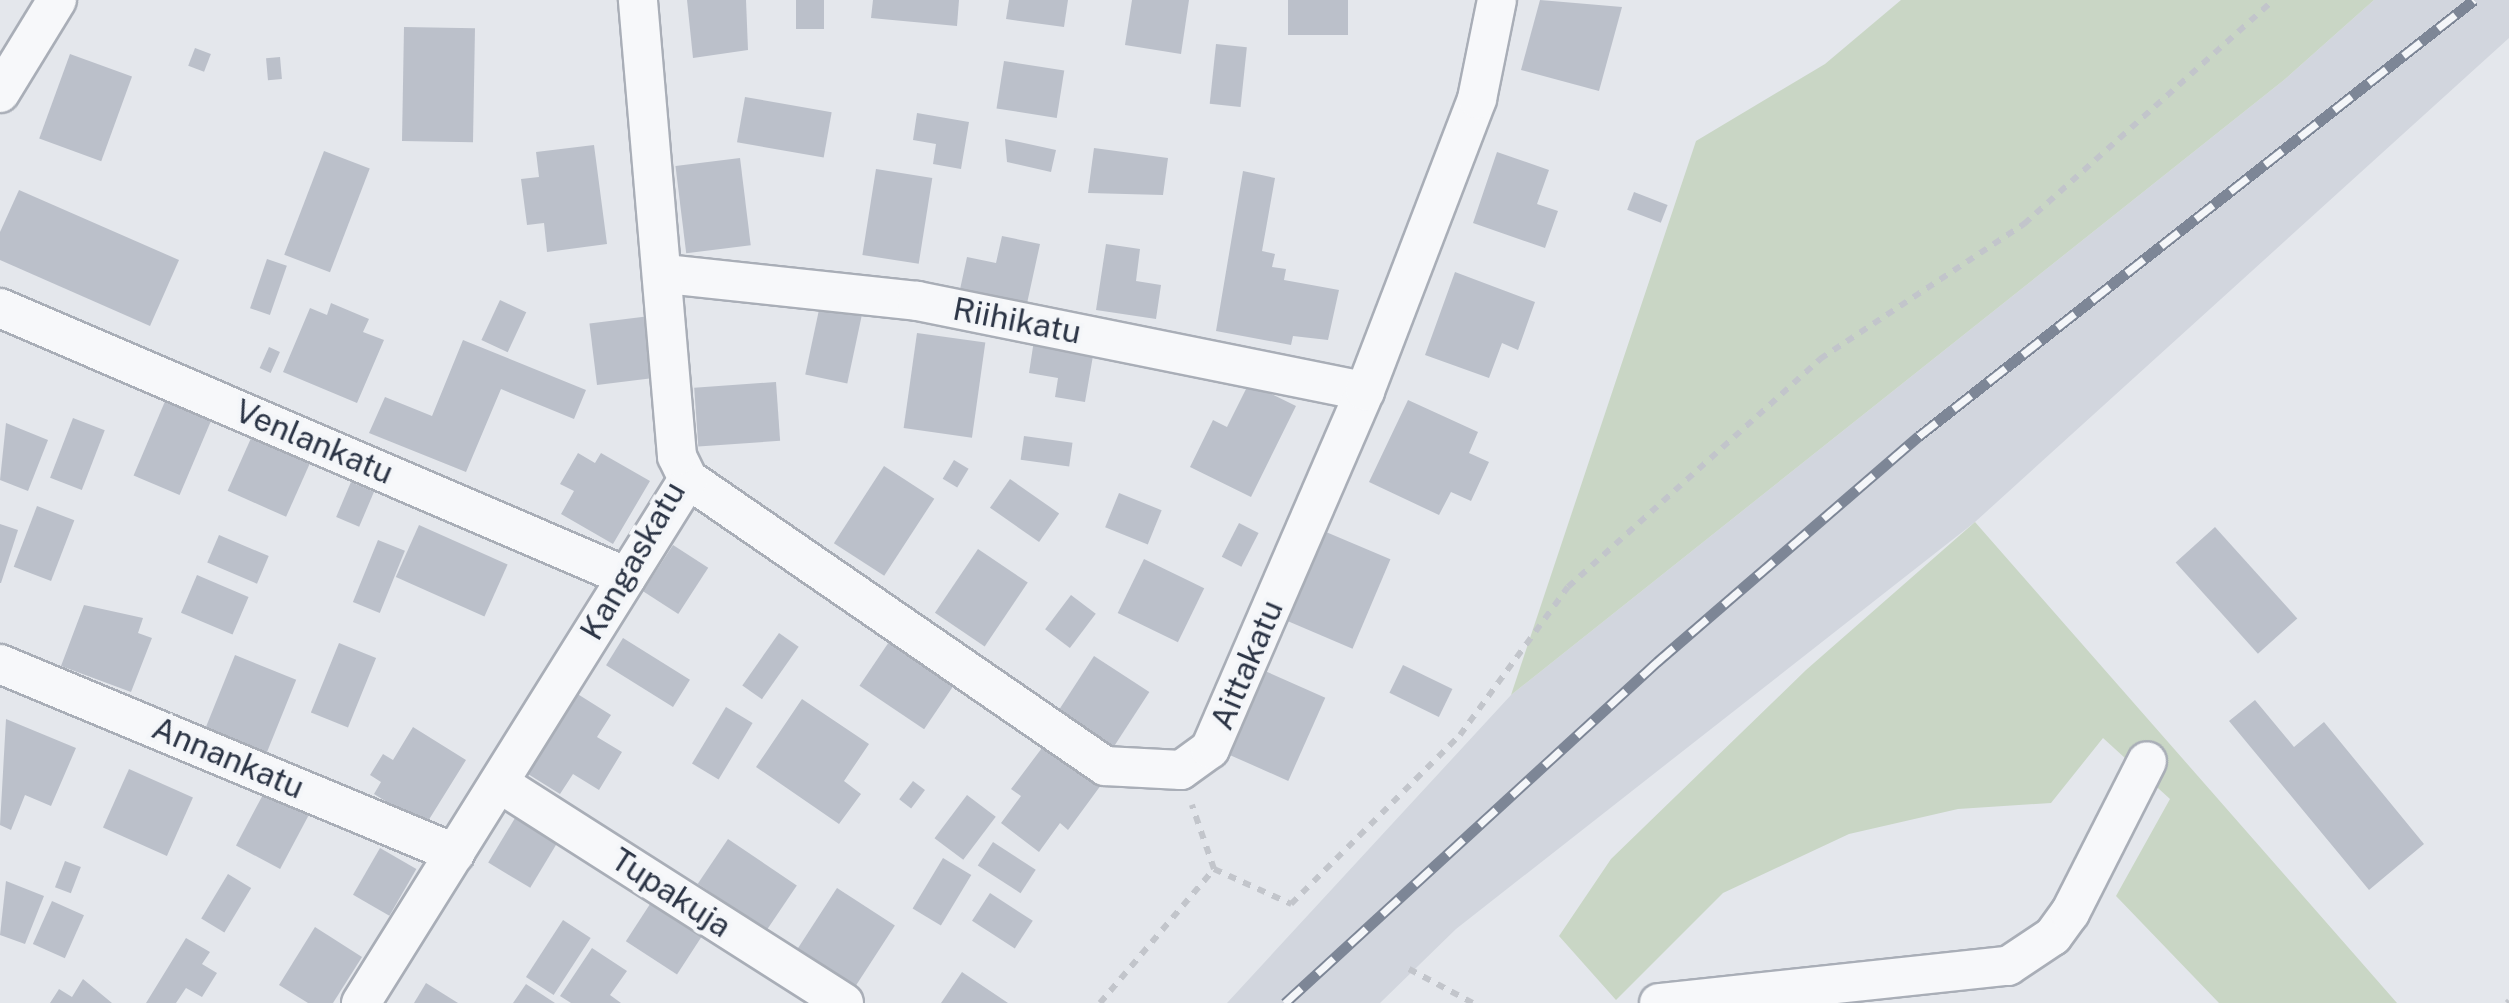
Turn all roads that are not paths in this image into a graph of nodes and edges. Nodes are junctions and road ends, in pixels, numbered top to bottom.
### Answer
1 (57, 0) edge
2 (638, 0) edge
3 (1497, 0) edge
4 (0, 93) edge
5 (665, 274) junction
6 (0, 308) edge
7 (1365, 390) junction
8 (688, 479) junction
9 (627, 576) junction
10 (0, 664) edge
11 (2146, 761) dead end
12 (499, 783) junction
13 (455, 852) junction
14 (362, 1003) edge
15 (844, 1003) edge
16 (1660, 1003) edge

1 - 4 street
2 - 5 street, Kangaskatu
3 - 7 street, Aittakatu
5 - 7 street, Riihikatu
5 - 8 street, Kangaskatu
6 - 9 street, Venlankatu
7 - 8 street, Aittakatu
8 - 9 street, Kangaskatu
9 - 12 street, Kangaskatu
10 - 13 street, Annankatu
11 - 16 street
12 - 13 street, Kangaskatu
12 - 15 street, Tupakuja
13 - 14 street, Kangaskatu

